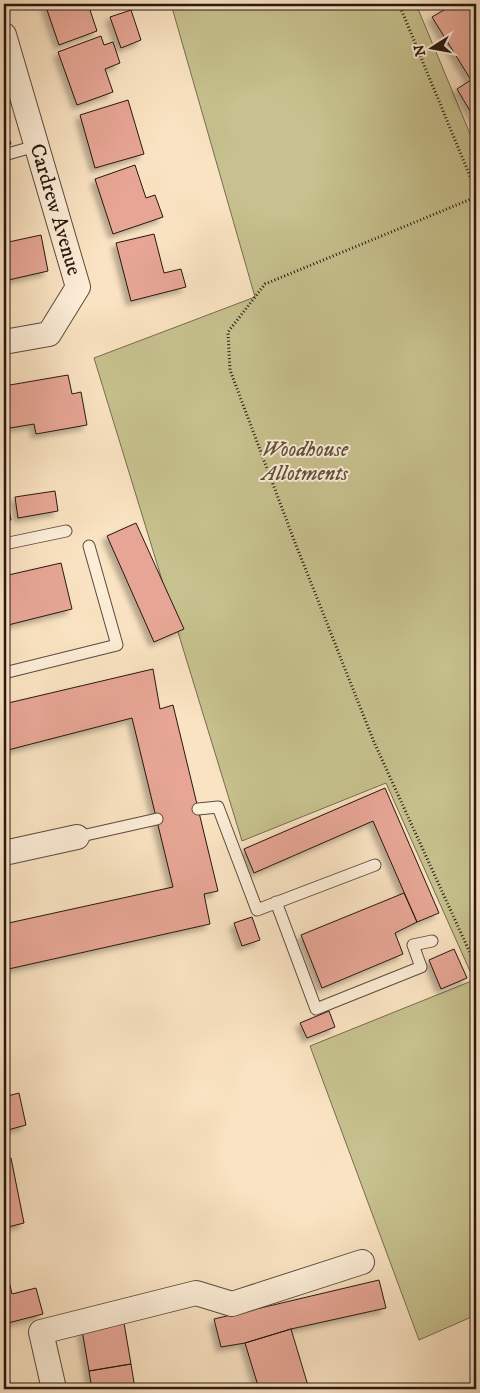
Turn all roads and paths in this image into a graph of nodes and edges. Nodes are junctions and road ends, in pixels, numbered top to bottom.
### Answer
1 (400, 4) edge
2 (4, 35) edge
3 (36, 146) junction
4 (4, 155) edge
5 (476, 191) edge
6 (476, 197) edge
7 (4, 342) edge
8 (66, 531) dead end
9 (4, 544) edge
10 (89, 546) dead end
11 (4, 673) edge
12 (198, 809) dead end
13 (157, 820) dead end
14 (77, 837) joint
15 (4, 853) edge
16 (375, 865) dead end
17 (276, 902) junction
18 (432, 941) dead end
19 (476, 966) edge
20 (362, 1262) dead end
21 (54, 1389) edge

1 - 5 path
2 - 3 street, Cardrew Avenue
3 - 4 lane
3 - 7 street, Cardrew Avenue
6 - 19 path
8 - 9 lane
10 - 11 lane
12 - 17 lane
13 - 14 lane
14 - 15 street
16 - 17 lane
17 - 18 lane
20 - 21 street

